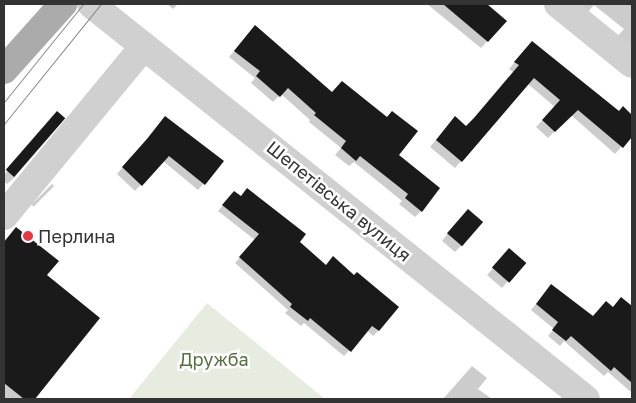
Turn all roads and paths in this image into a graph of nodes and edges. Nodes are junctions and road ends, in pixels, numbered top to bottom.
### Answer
1 (63, 4) edge
2 (91, 4) edge
3 (558, 4) edge
4 (144, 46) junction
5 (632, 64) edge
6 (4, 70) edge
7 (4, 216) edge
8 (586, 399) edge

1 - 6 main road
2 - 4 street, Шепетівська вулиця
3 - 5 street
4 - 7 street
4 - 8 street, Шепетівська вулиця

